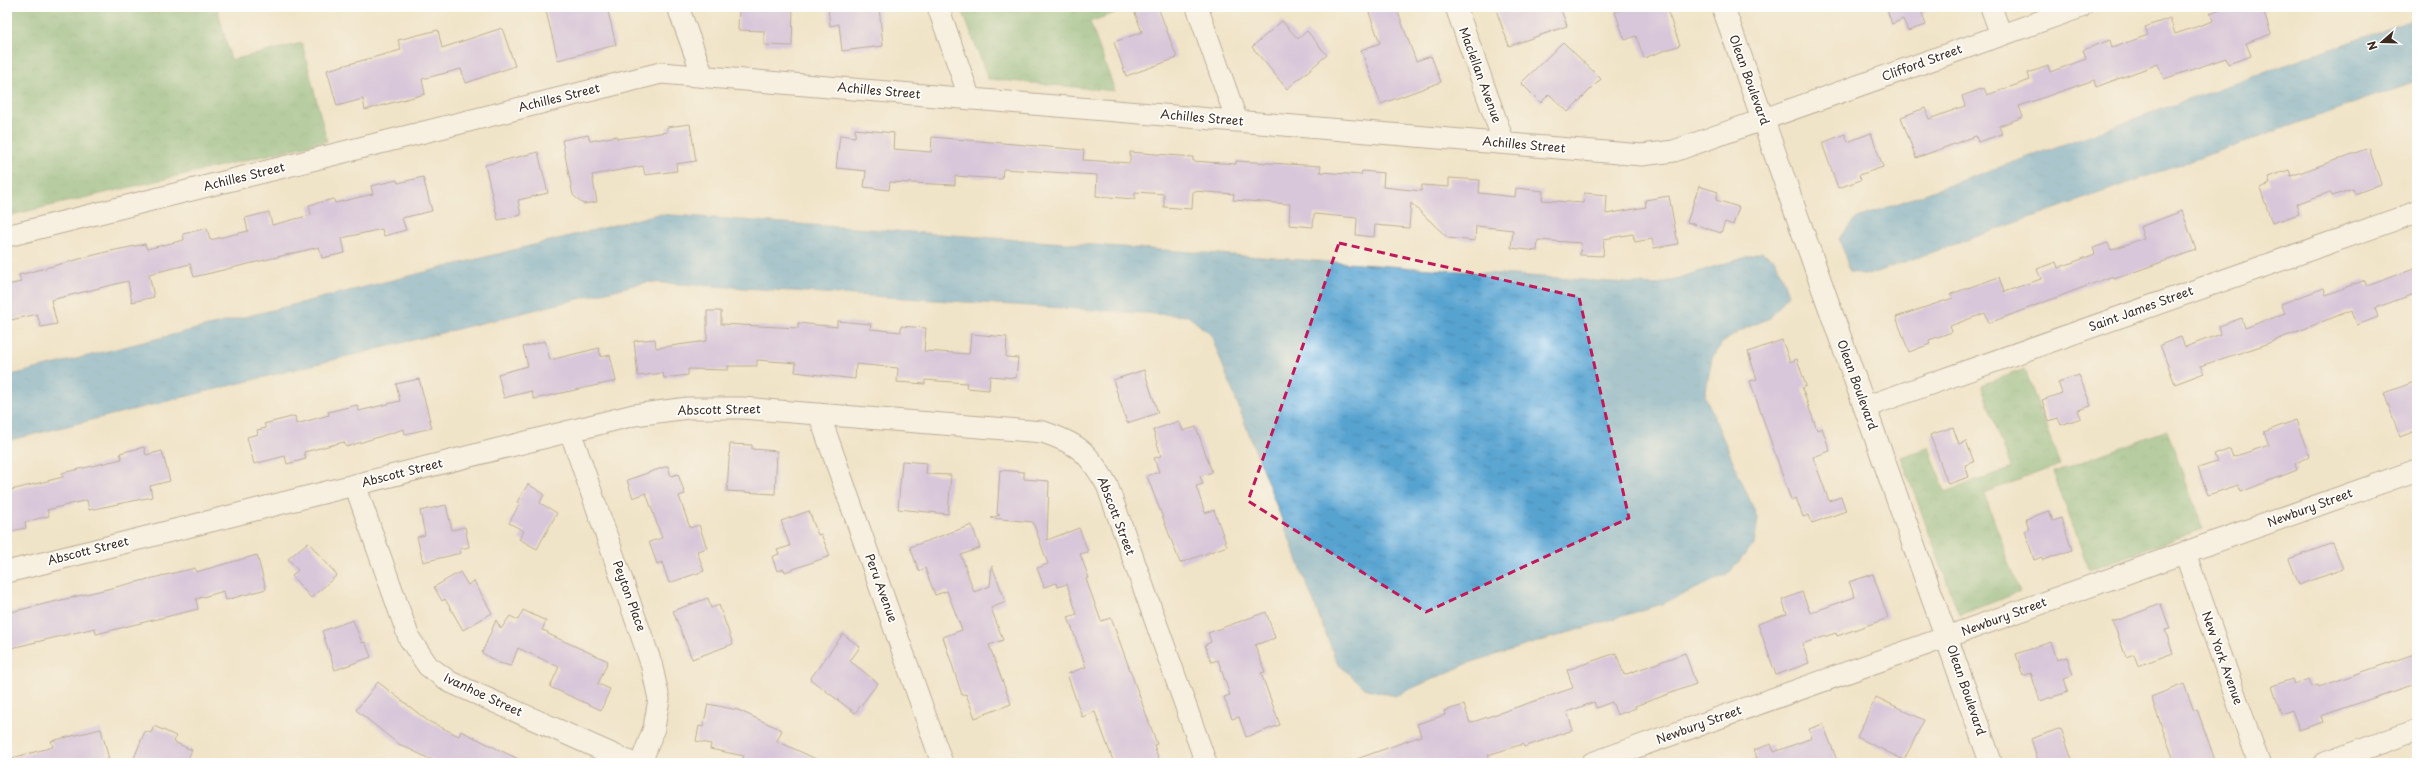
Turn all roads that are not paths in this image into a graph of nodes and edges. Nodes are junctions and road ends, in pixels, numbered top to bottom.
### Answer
1 (678, 7) edge
2 (938, 7) edge
3 (1197, 7) edge
4 (1456, 7) edge
5 (1723, 7) edge
6 (1991, 7) edge
7 (2081, 7) edge
8 (2001, 35) junction
9 (703, 76) junction
10 (970, 99) junction
11 (1763, 120) junction
12 (1237, 121) junction
13 (1504, 143) junction
14 (2417, 212) edge
15 (7, 236) edge
16 (1865, 407) junction
17 (819, 414) junction
18 (570, 431) junction
19 (2417, 470) edge
20 (355, 485) junction
21 (2184, 553) junction
22 (7, 572) edge
23 (1947, 637) junction
24 (2417, 730) edge
25 (632, 763) edge
26 (641, 763) edge
27 (942, 763) edge
28 (1206, 763) edge
29 (1592, 763) edge
30 (1991, 763) edge
31 (2259, 763) edge
32 (2325, 763) edge

1 - 9 street
2 - 10 street
3 - 12 street
4 - 13 street, Maclellan Avenue
5 - 11 street, Olean Boulevard
6 - 8 street
7 - 8 street, Clifford Street
8 - 11 street, Clifford Street
9 - 10 street, Achilles Street
9 - 15 street, Achilles Street
10 - 12 street, Achilles Street
11 - 13 street, Achilles Street
11 - 16 street, Olean Boulevard
12 - 13 street, Achilles Street
14 - 16 street, Saint James Street
16 - 23 street, Olean Boulevard
17 - 18 street, Abscott Street
17 - 27 street, Peru Avenue
17 - 28 street, Abscott Street
18 - 20 street, Abscott Street
18 - 26 street, Peyton Place
19 - 21 street, Newbury Street
20 - 22 street, Abscott Street
20 - 25 street, Ivanhoe Street
21 - 23 street, Newbury Street
21 - 31 street, New York Avenue
23 - 29 street, Newbury Street
23 - 30 street, Olean Boulevard
24 - 32 street

